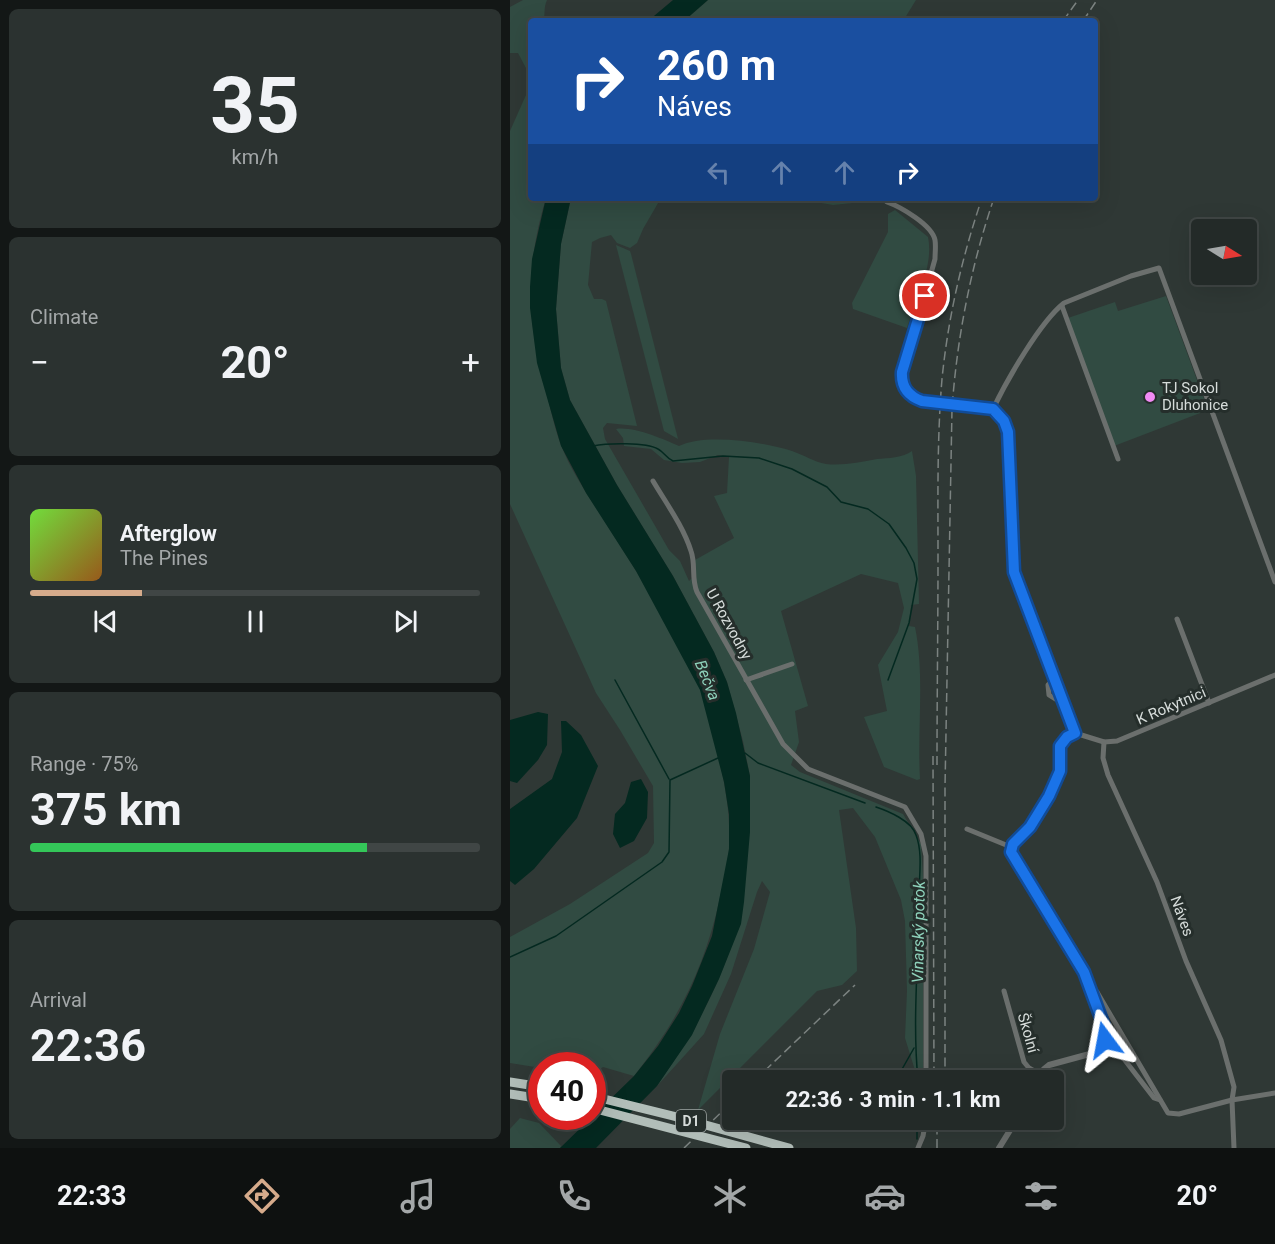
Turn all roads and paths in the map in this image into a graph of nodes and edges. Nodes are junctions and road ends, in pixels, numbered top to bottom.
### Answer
1 (887, 202) dead end
2 (1062, 306) junction
3 (993, 409) junction
4 (1118, 459) dead end
5 (653, 481) dead end
6 (1275, 582) edge
7 (1177, 619) dead end
8 (792, 664) dead end
9 (1275, 675) edge
10 (1055, 679) junction
11 (746, 680) junction
12 (1209, 703) junction
13 (1065, 705) junction
14 (1075, 733) junction
15 (1104, 742) junction
16 (967, 829) dead end
17 (1011, 847) junction
18 (1090, 986) junction
19 (1004, 991) dead end
20 (1103, 1047) junction
21 (926, 1070) edge
22 (1031, 1070) edge
23 (1044, 1070) edge
24 (510, 1082) edge
25 (528, 1085) edge
26 (1275, 1093) edge
27 (510, 1094) edge
28 (528, 1097) edge
29 (606, 1099) edge
30 (1160, 1100) junction
31 (1233, 1100) junction
32 (606, 1112) edge
33 (924, 1130) edge
34 (1010, 1130) edge
35 (746, 1148) edge
36 (789, 1148) edge
37 (918, 1148) edge
38 (999, 1148) edge
39 (1234, 1148) edge

1 - 3 street, bridge
2 - 3 street
2 - 4 street
2 - 6 street
3 - 10 street
5 - 11 street, U Rozvodny
7 - 12 street
8 - 11 street, U Rozvodny
9 - 12 street, K Rokytnici
10 - 13 street
10 - 13 street
11 - 21 street, U Rozvodny
12 - 15 street, K Rokytnici
13 - 14 street
14 - 15 street
14 - 17 street
15 - 31 street, Náves
16 - 17 street
17 - 18 street
18 - 20 street
18 - 30 street
19 - 22 street, Školní
20 - 23 street
20 - 30 street
24 - 25 highway
26 - 31 street
27 - 28 highway
29 - 36 highway, D1, bridge
30 - 31 street
31 - 39 street, Náves
32 - 35 highway, D1, bridge
33 - 37 street
34 - 38 street

